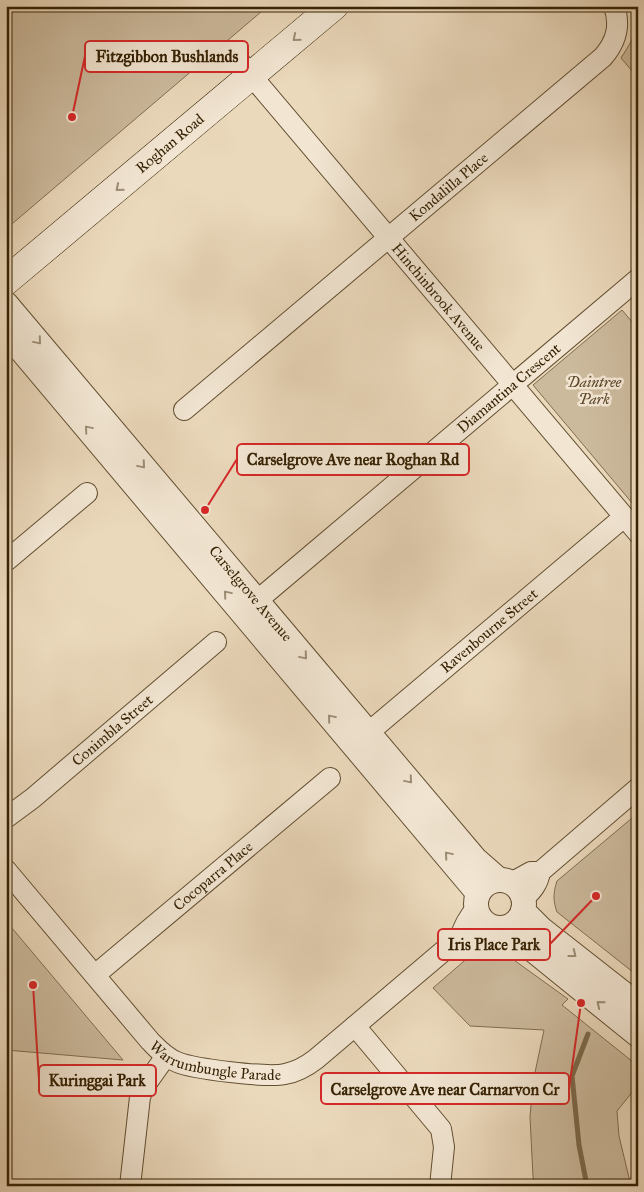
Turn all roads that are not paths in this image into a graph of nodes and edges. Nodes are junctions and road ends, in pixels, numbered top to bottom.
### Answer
1 (305, 6) edge
2 (334, 6) edge
3 (614, 6) edge
4 (245, 68) junction
5 (388, 238) junction
6 (6, 258) edge
7 (638, 279) edge
8 (6, 281) edge
9 (6, 304) edge
10 (6, 332) edge
11 (512, 384) junction
12 (184, 410) dead end
13 (87, 493) dead end
14 (624, 517) junction
15 (638, 533) edge
16 (6, 561) edge
17 (249, 606) junction
18 (216, 642) dead end
19 (362, 739) junction
20 (330, 778) dead end
21 (638, 788) edge
22 (6, 818) edge
23 (6, 870) edge
24 (514, 893) junction
25 (486, 914) junction
26 (95, 975) junction
27 (638, 1005) edge
28 (355, 1026) junction
29 (638, 1034) edge
30 (166, 1056) junction
31 (130, 1186) edge
32 (440, 1186) edge

1 - 4 main road, Roghan Road
2 -> 4 main road, Roghan Road
3 - 5 street, Kondalilla Place
4 - 5 street, Hinchinbrook Avenue
4 - 6 main road, Roghan Road
4 -> 8 main road, Roghan Road
5 - 11 street, Hinchinbrook Avenue
5 - 12 street, Kondalilla Place
7 - 11 street, Diamantina Crescent
9 -> 17 street, Carselgrove Avenue
17 -> 10 street, Carselgrove Avenue
11 - 14 street, Hinchinbrook Avenue
11 - 17 street, Diamantina Crescent
13 - 16 street
14 - 15 street, Hinchinbrook Avenue
14 - 19 street, Ravenbourne Street
17 - 19 street, Carselgrove Avenue
18 - 22 street, Conimbla Street
19 -> 24 street, Carselgrove Avenue
25 -> 19 street, Carselgrove Avenue
20 - 26 street, Cocoparra Place
21 - 24 street
23 - 26 street, Warrumbungle Parade
24 - 25 street
24 - 25 street
24 -> 27 street, Carselgrove Avenue
25 - 28 street, Warrumbungle Parade
29 -> 25 street, Carselgrove Avenue
26 - 30 street, Warrumbungle Parade
28 - 30 street, Warrumbungle Parade
28 - 32 street
30 - 31 street

